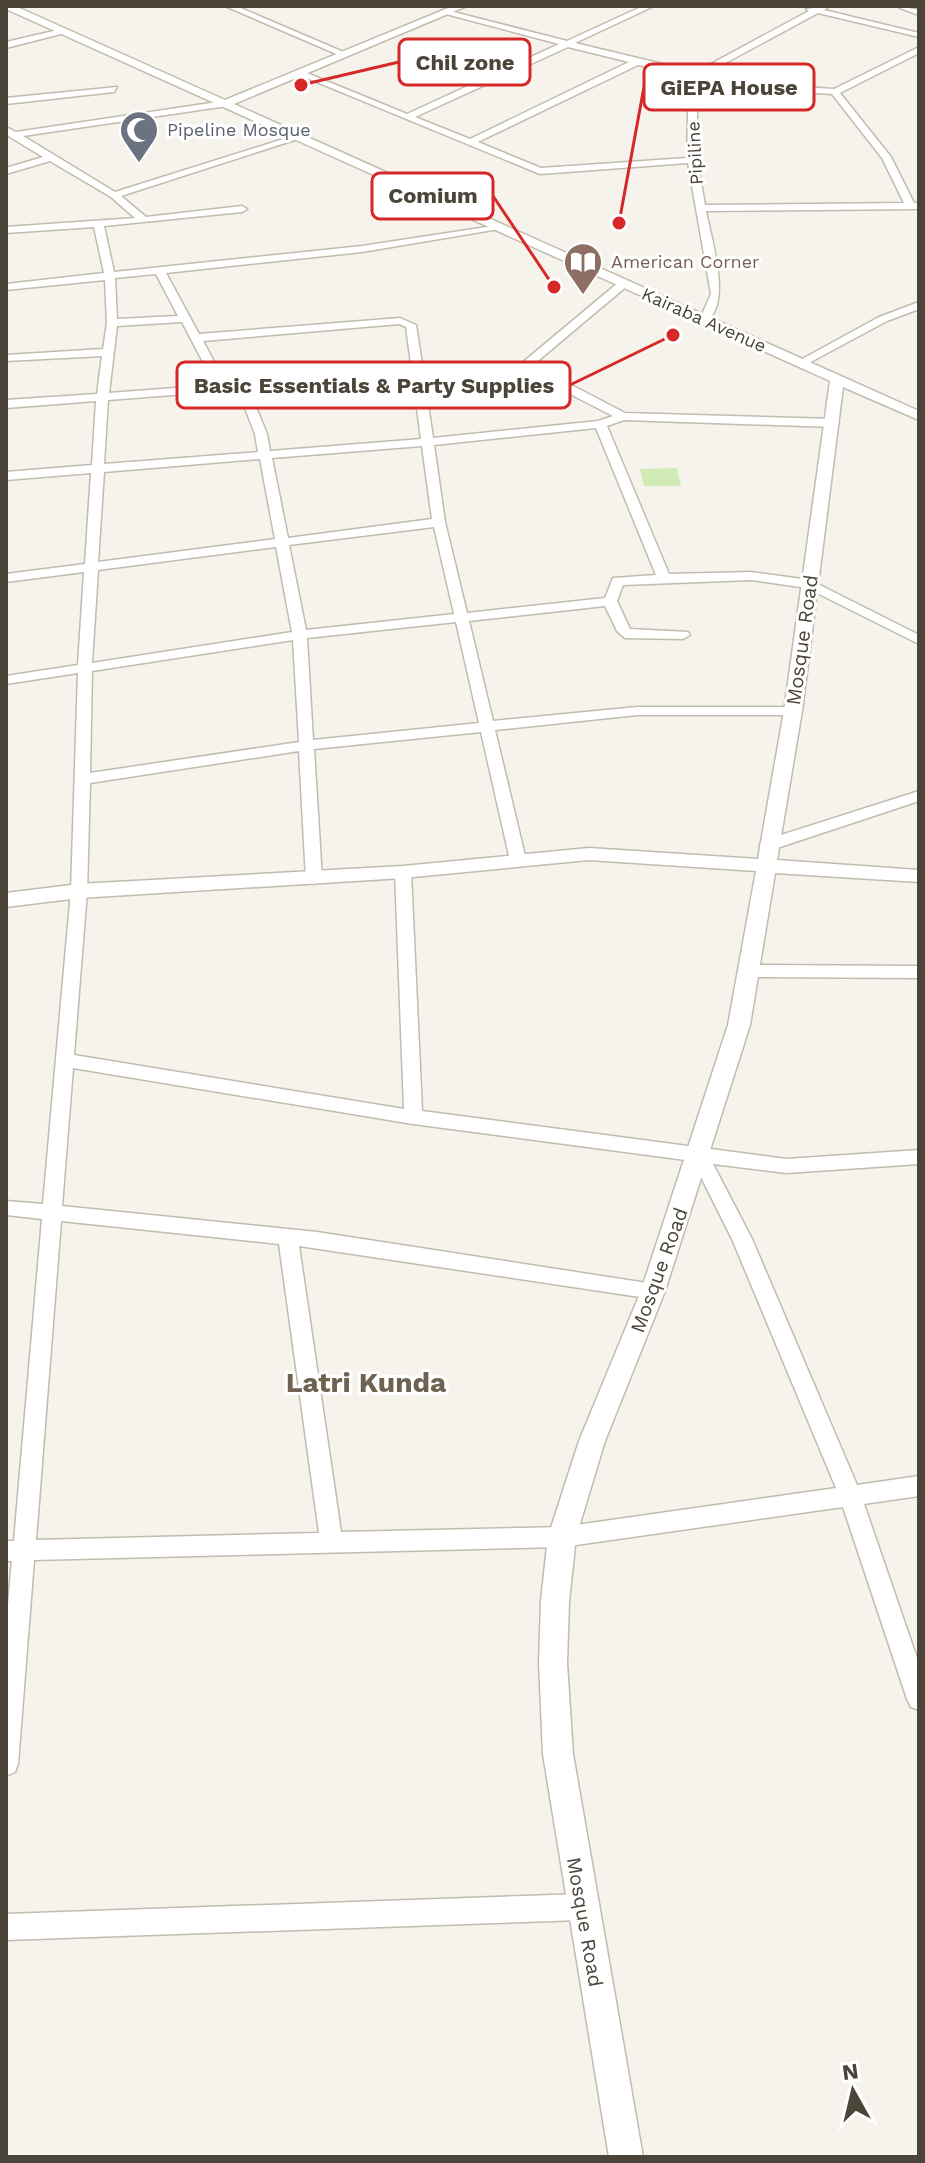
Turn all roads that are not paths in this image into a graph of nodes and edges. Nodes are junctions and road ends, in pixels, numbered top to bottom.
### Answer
1 (7, 6) edge
2 (229, 6) edge
3 (267, 6) edge
4 (462, 6) edge
5 (650, 6) edge
6 (799, 6) edge
7 (903, 6) edge
8 (821, 8) edge
9 (449, 12) junction
10 (247, 13) junction
11 (919, 13) edge
12 (62, 31) junction
13 (919, 35) edge
14 (566, 43) junction
15 (6, 45) edge
16 (919, 50) edge
17 (344, 54) junction
18 (636, 62) junction
19 (299, 73) junction
20 (693, 77) junction
21 (114, 89) dead end
22 (835, 92) junction
23 (6, 101) edge
24 (224, 104) junction
25 (408, 117) junction
26 (9, 133) edge
27 (299, 137) junction
28 (469, 143) junction
29 (52, 157) junction
30 (692, 160) junction
31 (6, 171) edge
32 (114, 195) junction
33 (914, 206) edge
34 (699, 208) junction
35 (242, 209) dead end
36 (144, 220) junction
37 (99, 224) junction
38 (500, 228) junction
39 (6, 230) edge
40 (160, 272) junction
41 (110, 278) junction
42 (623, 284) junction
43 (6, 287) edge
44 (919, 305) edge
45 (185, 319) junction
46 (705, 319) junction
47 (112, 323) junction
48 (195, 338) junction
49 (108, 352) junction
50 (6, 358) edge
51 (801, 363) junction
52 (525, 366) junction
53 (417, 372) junction
54 (837, 380) junction
55 (243, 388) junction
56 (223, 389) junction
57 (102, 399) junction
58 (6, 404) edge
59 (623, 416) junction
60 (919, 416) edge
61 (833, 423) junction
62 (600, 424) junction
63 (427, 439) junction
64 (264, 453) junction
65 (97, 466) junction
66 (6, 476) edge
67 (439, 522) junction
68 (282, 545) junction
69 (93, 567) junction
70 (6, 578) edge
71 (664, 578) junction
72 (810, 584) junction
73 (610, 601) junction
74 (463, 616) junction
75 (919, 623) edge
76 (900, 629) junction
77 (300, 635) junction
78 (683, 635) dead end
79 (919, 640) edge
80 (85, 669) junction
81 (6, 680) edge
82 (793, 711) junction
83 (487, 726) junction
84 (307, 745) junction
85 (84, 779) junction
86 (919, 796) edge
87 (766, 856) junction
88 (518, 860) junction
89 (403, 872) junction
90 (919, 876) edge
91 (314, 879) junction
92 (79, 891) junction
93 (6, 900) edge
94 (749, 971) junction
95 (919, 972) edge
96 (65, 1060) junction
97 (413, 1117) junction
98 (699, 1154) junction
99 (919, 1157) edge
100 (6, 1208) edge
101 (53, 1213) junction
102 (288, 1237) junction
103 (653, 1291) junction
104 (919, 1486) edge
105 (850, 1495) junction
106 (562, 1537) junction
107 (331, 1543) junction
108 (15, 1550) edge
109 (919, 1699) edge
110 (6, 1764) edge
111 (582, 1907) junction
112 (6, 1927) edge
113 (626, 2157) edge

1 - 12 street, Kairaba Avenue
2 - 10 street
3 - 10 street
4 - 9 street
5 - 14 street
6 - 8 street
7 - 11 street
8 - 13 street
8 - 20 street
9 - 14 street
9 - 17 street
10 - 17 street
12 - 15 street
12 - 24 street, Kairaba Avenue
14 - 18 street
14 - 25 street
16 - 22 street
17 - 19 street
18 - 20 street
18 - 28 street
19 - 24 street
19 - 25 street
20 - 22 street
20 - 30 street, Pipiline
21 - 23 street
22 - 33 street
24 - 26 street
24 - 27 street, Kairaba Avenue
25 - 28 street
26 - 29 street
27 - 32 street
27 - 38 street, Kairaba Avenue
28 - 30 street
29 - 31 street
29 - 32 street
30 - 34 street, Pipiline
32 - 36 street
33 - 34 street
34 - 46 street, Pipiline
35 - 36 street
36 - 37 street
37 - 39 street
37 - 41 street
38 - 40 street
38 - 42 street, Kairaba Avenue
40 - 41 street
40 - 45 street
41 - 43 street
41 - 47 street
42 - 46 street, Kairaba Avenue
42 - 52 street
44 - 51 street
45 - 47 street
45 - 48 street
46 - 51 street, Kairaba Avenue
47 - 49 street
48 - 53 street
48 - 56 street
49 - 50 street
49 - 57 street
51 - 54 street, Kairaba Avenue
52 - 53 street
52 - 59 street
53 - 55 street
53 - 63 street
54 - 60 street, Kairaba Avenue
54 - 61 street, Mosque Road
55 - 56 street
55 - 64 street
56 - 57 street
57 - 58 street
57 - 65 street
59 - 61 street
59 - 62 street
61 - 72 street, Mosque Road
62 - 63 street
62 - 71 street
63 - 64 street
63 - 67 street
64 - 65 street
64 - 68 street
65 - 66 street
65 - 69 street
67 - 68 street
67 - 74 street
68 - 69 street
68 - 77 street
69 - 70 street
69 - 80 street
71 - 72 street
71 - 73 street
72 - 76 street
72 - 82 street, Mosque Road
73 - 74 street
73 - 78 street
74 - 77 street
74 - 83 street
75 - 76 street
76 - 79 street
77 - 80 street
77 - 84 street
80 - 81 street
80 - 85 street
82 - 83 street
82 - 87 street, Mosque Road
83 - 84 street
83 - 88 street
84 - 85 street
84 - 91 street
85 - 92 street
86 - 87 street
87 - 88 street
87 - 90 street
87 - 94 street, Mosque Road
88 - 89 street
89 - 91 street
89 - 97 street
91 - 92 street
92 - 93 street
92 - 96 street
94 - 95 street
94 - 98 street, Mosque Road
96 - 97 street
96 - 101 street
97 - 98 street
98 - 99 street
98 - 103 street, Mosque Road
98 - 105 street
100 - 101 street
101 - 102 street
101 - 108 street
102 - 103 street
102 - 107 street
103 - 106 street, Mosque Road
104 - 105 street
105 - 106 street
105 - 109 street
106 - 107 street
106 - 111 street, Mosque Road
107 - 108 street
108 - 110 street
111 - 112 street
111 - 113 street, Mosque Road

